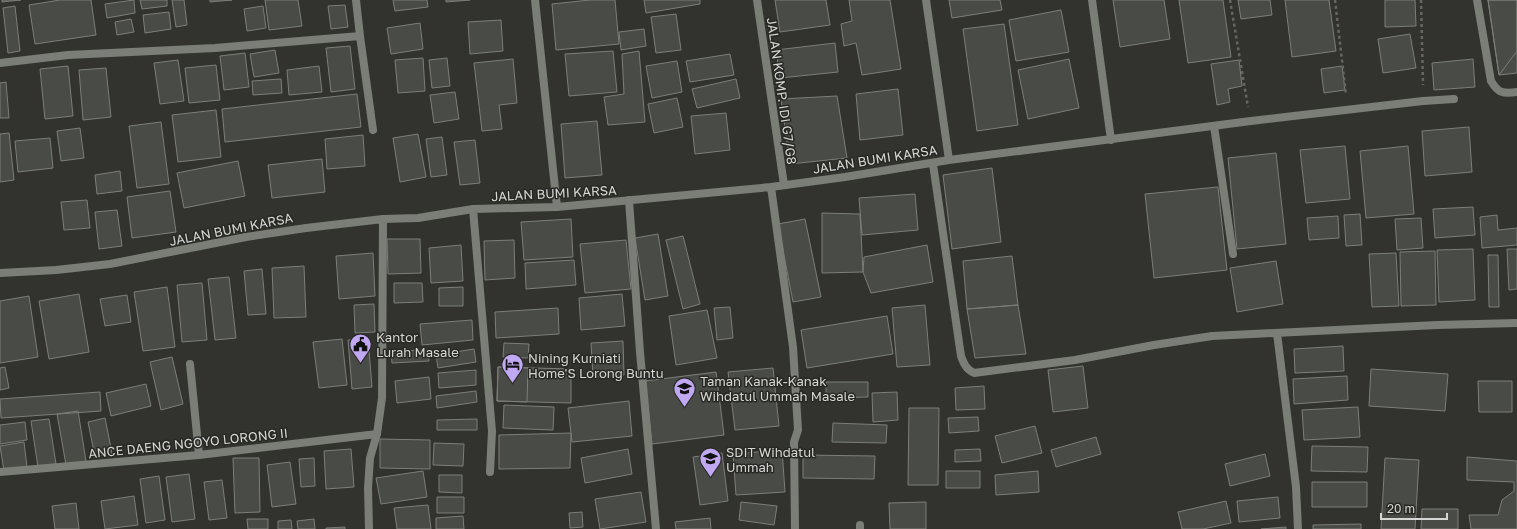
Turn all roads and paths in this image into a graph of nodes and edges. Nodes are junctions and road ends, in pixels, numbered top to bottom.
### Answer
1 (356, 0) edge
2 (535, 0) edge
3 (757, 0) edge
4 (926, 0) edge
5 (1092, 0) edge
6 (1230, 0) edge
7 (1335, 0) edge
8 (1421, 0) edge
9 (1477, 0) edge
10 (360, 36) junction
11 (0, 63) edge
12 (1517, 92) edge
13 (1454, 99) dead end
14 (1422, 101) junction
15 (1348, 110) junction
16 (1251, 121) junction
17 (1214, 126) junction
18 (373, 130) dead end
19 (1111, 140) junction
20 (949, 160) junction
21 (933, 164) junction
22 (784, 185) junction
23 (771, 188) junction
24 (628, 200) junction
25 (557, 207) junction
26 (473, 209) junction
27 (383, 219) junction
28 (1233, 254) dead end
29 (0, 273) edge
30 (1517, 323) edge
31 (1277, 333) junction
32 (190, 364) dead end
33 (377, 434) junction
34 (199, 455) junction
35 (0, 472) edge
36 (490, 472) dead end
37 (369, 529) edge
38 (656, 529) edge
39 (796, 529) edge
40 (1298, 529) edge

1 - 10 street
2 - 25 street
3 - 22 street, JALAN KOMP. IDI G7/G8
4 - 20 street
5 - 19 street
6 - 16 path
7 - 15 path
8 - 14 path
9 - 12 street
10 - 11 street
10 - 18 street
13 - 14 street, JALAN BUMI KARSA
14 - 15 street, JALAN BUMI KARSA
15 - 16 street, JALAN BUMI KARSA
16 - 17 street, JALAN BUMI KARSA
17 - 19 street, JALAN BUMI KARSA
17 - 28 street
19 - 20 street, JALAN BUMI KARSA
20 - 21 street, JALAN BUMI KARSA
21 - 22 street, JALAN BUMI KARSA
21 - 31 street
22 - 23 street, JALAN BUMI KARSA
23 - 24 street, JALAN BUMI KARSA
23 - 39 street
24 - 25 street, JALAN BUMI KARSA
24 - 38 street
25 - 26 street, JALAN BUMI KARSA
26 - 27 street, JALAN BUMI KARSA
26 - 36 street
27 - 29 street, JALAN BUMI KARSA
27 - 33 street
30 - 31 street
31 - 40 street
32 - 34 street
33 - 34 street, ANCE DAENG NGOYO LORONG II
33 - 37 street
34 - 35 street, ANCE DAENG NGOYO LORONG II

